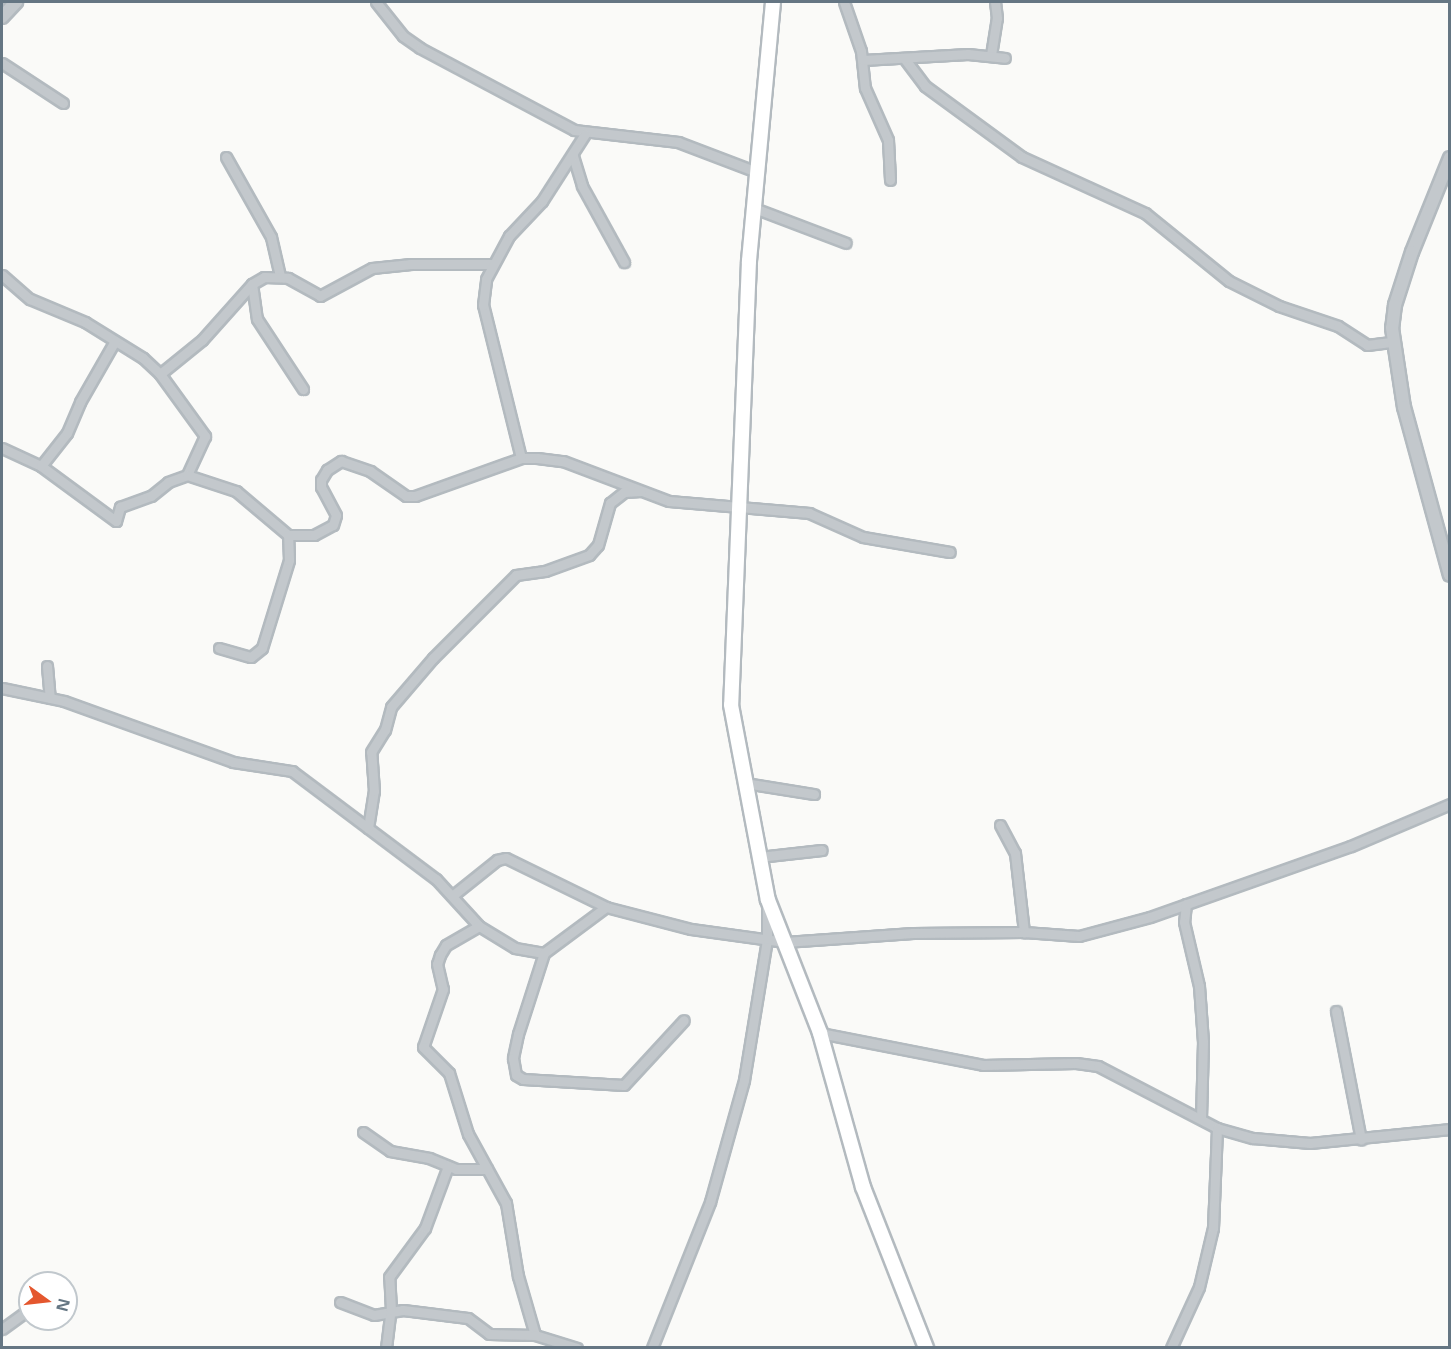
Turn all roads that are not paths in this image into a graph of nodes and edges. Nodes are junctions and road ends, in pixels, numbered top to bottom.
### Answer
1 (16, 2) edge
2 (376, 2) edge
3 (773, 2) edge
4 (844, 2) edge
5 (994, 2) edge
6 (2, 17) edge
7 (991, 55) junction
8 (904, 58) junction
9 (1005, 58) dead end
10 (862, 60) junction
11 (2, 63) edge
12 (63, 103) dead end
13 (585, 134) junction
14 (573, 156) junction
15 (226, 157) dead end
16 (1449, 158) edge
17 (758, 172) junction
18 (890, 180) dead end
19 (754, 208) junction
20 (846, 243) dead end
21 (624, 262) dead end
22 (492, 264) junction
23 (2, 275) edge
24 (280, 276) junction
25 (252, 284) junction
26 (115, 341) junction
27 (1393, 342) junction
28 (160, 374) junction
29 (303, 389) dead end
30 (2, 448) edge
31 (521, 458) junction
32 (41, 466) junction
33 (187, 475) junction
34 (646, 491) junction
35 (738, 506) junction
36 (288, 536) junction
37 (950, 552) dead end
38 (1448, 566) edge
39 (219, 648) dead end
40 (47, 666) dead end
41 (2, 688) edge
42 (50, 698) junction
43 (745, 783) junction
44 (814, 794) dead end
45 (1449, 804) edge
46 (1000, 825) dead end
47 (368, 828) junction
48 (822, 850) dead end
49 (759, 857) junction
50 (452, 896) junction
51 (768, 900) junction
52 (1186, 904) junction
53 (606, 908) junction
54 (478, 926) junction
55 (1024, 932) junction
56 (767, 939) junction
57 (785, 942) junction
58 (544, 953) junction
59 (1336, 1011) dead end
60 (684, 1020) dead end
61 (820, 1033) junction
62 (1201, 1117) junction
63 (1217, 1128) junction
64 (1449, 1129) edge
65 (363, 1132) dead end
66 (1361, 1140) junction
67 (448, 1166) junction
68 (487, 1169) junction
69 (340, 1302) dead end
70 (391, 1310) junction
71 (18, 1318) edge
72 (2, 1329) edge
73 (535, 1335) junction
74 (386, 1347) edge
75 (578, 1347) edge
76 (652, 1347) edge
77 (926, 1347) edge
78 (1172, 1347) edge

1 - 6 street
2 - 13 street
3 - 17 main road
4 - 10 street
5 - 7 street
7 - 8 street
7 - 9 street
8 - 10 street
8 - 27 street
10 - 18 street
11 - 12 street
13 - 14 street
13 - 17 street
14 - 21 street
14 - 22 street
15 - 24 street
16 - 27 street
17 - 19 main road
19 - 20 street
19 - 35 main road
22 - 24 street
22 - 31 street
23 - 26 street
24 - 25 street
25 - 28 street
25 - 29 street
26 - 28 street
26 - 32 street
27 - 38 street
28 - 33 street
30 - 32 street
31 - 34 street
31 - 36 street
32 - 33 street
33 - 36 street
34 - 35 street
34 - 47 street
35 - 37 street
35 - 43 main road
36 - 39 street
40 - 42 street
41 - 42 street
42 - 47 street
43 - 44 street
43 - 49 main road
45 - 52 street
46 - 55 street
47 - 50 street
48 - 49 street
49 - 51 main road
50 - 53 street
50 - 54 street
51 - 56 street
51 - 57 main road
52 - 55 street
52 - 62 street
53 - 56 street
53 - 58 street
54 - 58 street
54 - 68 street
55 - 57 street
56 - 57 street
56 - 76 street
57 - 61 main road
58 - 60 street
59 - 66 street
61 - 62 street
61 - 77 main road
62 - 63 street
63 - 66 street
63 - 78 street
64 - 66 street
65 - 67 street
67 - 68 street
67 - 70 street
68 - 73 street
69 - 70 street
70 - 73 street
70 - 74 street
71 - 72 street
73 - 75 street

